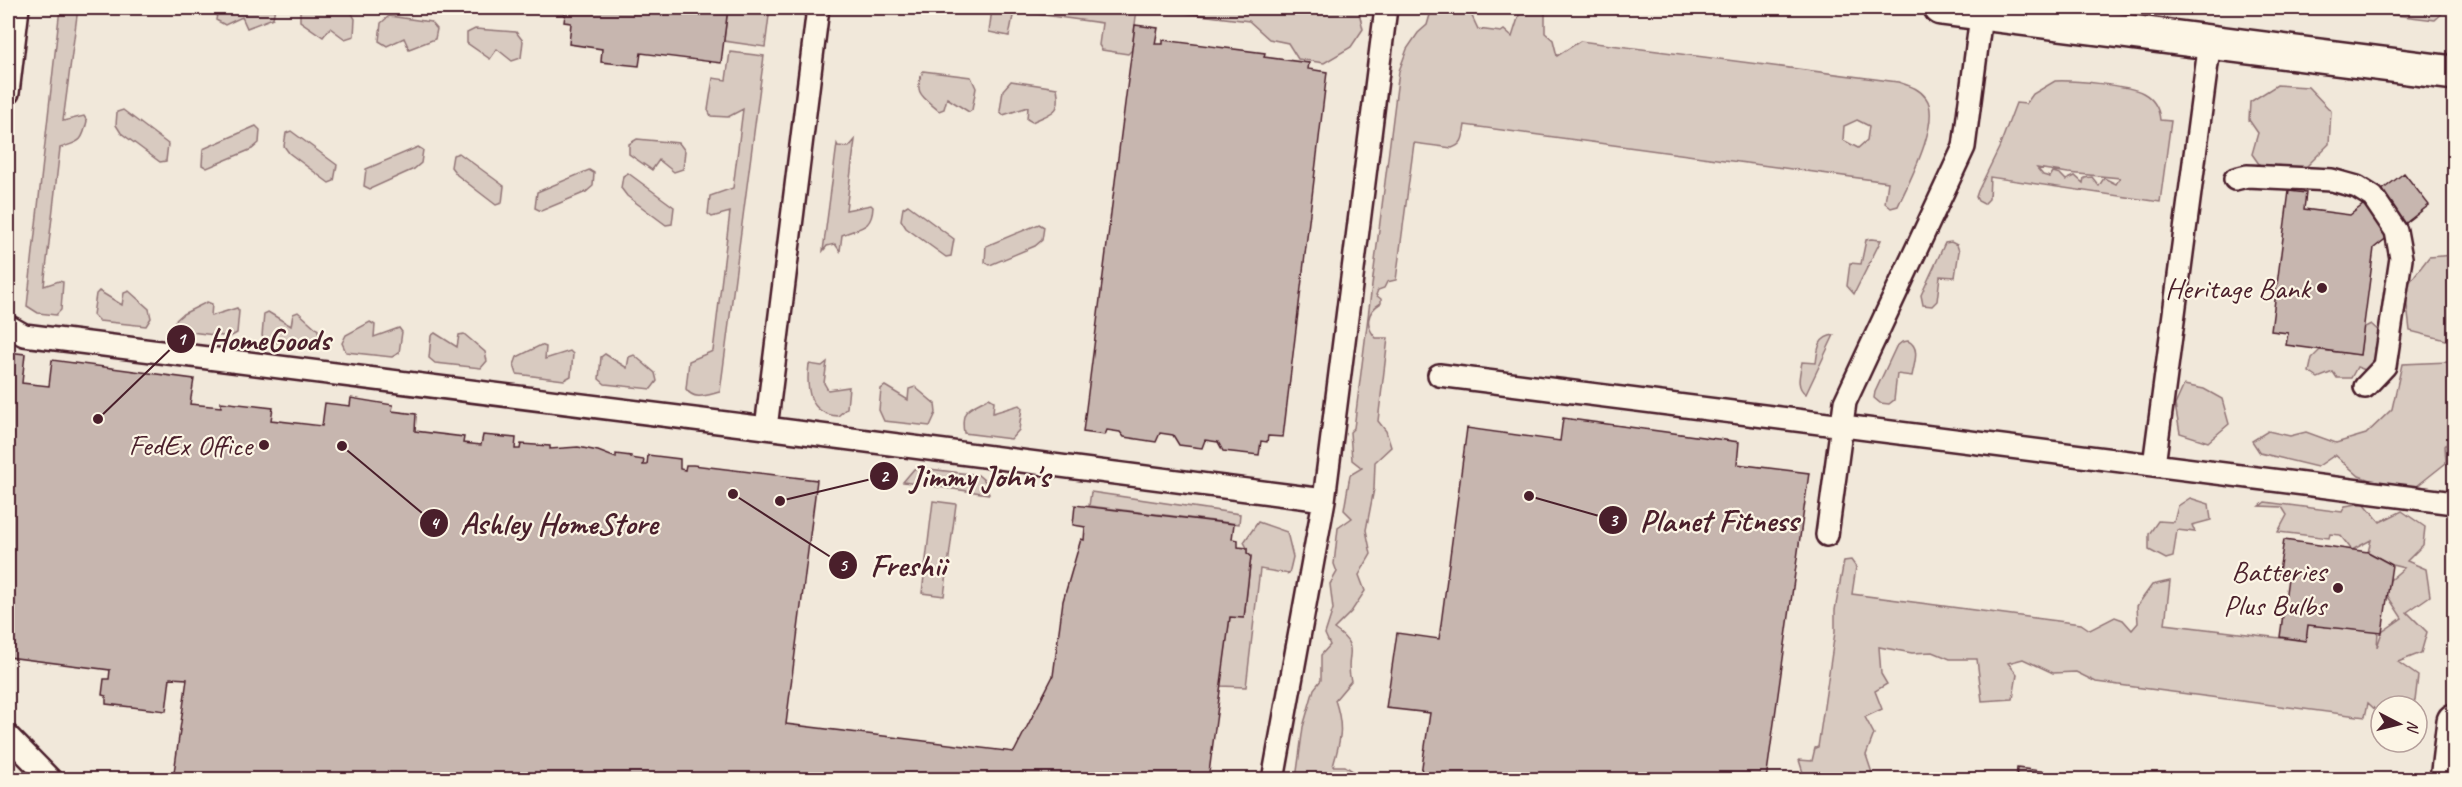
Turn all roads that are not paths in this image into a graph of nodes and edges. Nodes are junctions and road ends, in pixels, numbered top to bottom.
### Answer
1 (18, 8) edge
2 (818, 8) edge
3 (1386, 8) edge
4 (1941, 8) edge
5 (1981, 10) edge
6 (2210, 41) junction
7 (2454, 73) edge
8 (8, 93) edge
9 (2235, 179) dead end
10 (8, 326) edge
11 (1439, 375) dead end
12 (2366, 387) dead end
13 (1842, 426) junction
14 (766, 428) junction
15 (2154, 465) junction
16 (1324, 500) junction
17 (2454, 503) edge
18 (1827, 535) dead end
19 (2454, 721) edge
20 (8, 736) edge
21 (51, 780) edge
22 (1273, 780) edge
23 (2447, 780) edge

1 - 8 lane
2 - 14 lane
3 - 16 lane
4 - 5 main road
5 - 6 main road
5 - 13 lane
6 - 7 main road
6 - 15 lane
9 - 12 lane
10 - 14 lane
11 - 13 lane
13 - 15 lane
13 - 18 lane
14 - 16 lane
15 - 17 lane
16 - 22 lane
19 - 23 main road
20 - 21 lane

